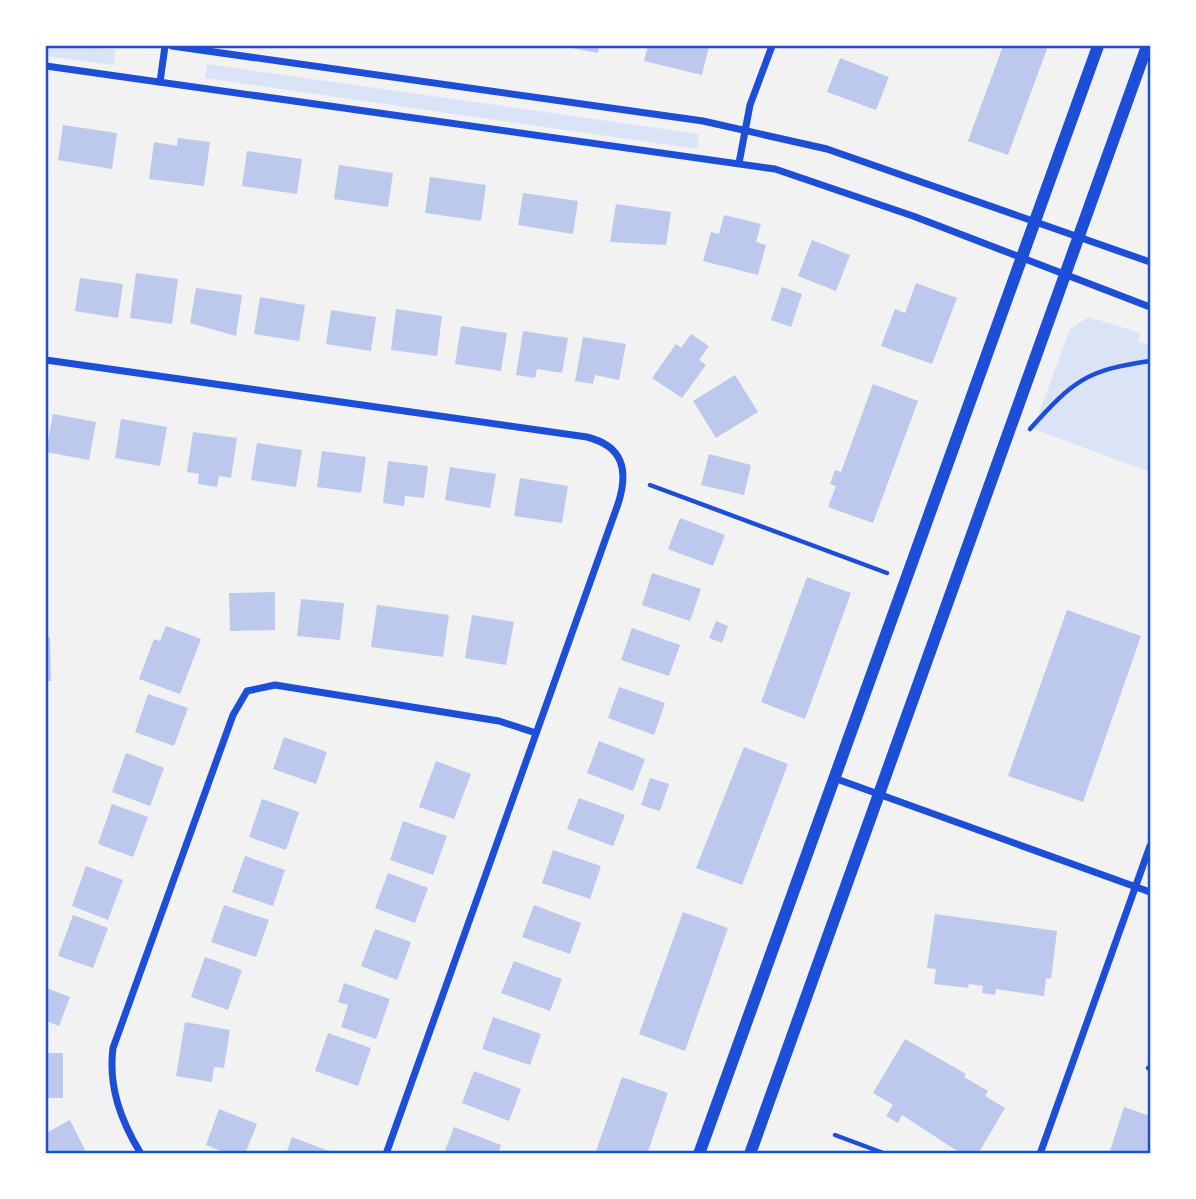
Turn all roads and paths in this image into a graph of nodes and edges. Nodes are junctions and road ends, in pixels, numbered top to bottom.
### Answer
1 (165, 46) edge
2 (172, 46) edge
3 (772, 46) edge
4 (1098, 46) edge
5 (1147, 46) edge
6 (46, 66) edge
7 (160, 82) junction
8 (745, 129) junction
9 (739, 163) junction
10 (1035, 223) junction
11 (1079, 236) junction
12 (1022, 256) junction
13 (1150, 262) edge
14 (1064, 275) junction
15 (1150, 307) edge
16 (46, 360) edge
17 (1150, 361) edge
18 (1030, 429) dead end
19 (650, 485) dead end
20 (887, 573) dead end
21 (536, 733) junction
22 (834, 779) junction
23 (879, 795) junction
24 (1150, 846) edge
25 (1136, 887) junction
26 (1150, 892) edge
27 (835, 1135) dead end
28 (141, 1153) edge
29 (386, 1153) edge
30 (699, 1153) edge
31 (750, 1153) edge
32 (886, 1153) edge
33 (1040, 1153) edge

1 - 7 street
2 - 8 street
3 - 8 street
4 - 10 street
5 - 11 street
6 - 7 street
7 - 9 street
8 - 9 street
8 - 10 street
9 - 12 street
10 - 11 street
10 - 12 street
11 - 13 street
11 - 14 street
12 - 14 street
12 - 22 street
14 - 15 street
14 - 23 street
16 - 21 street
17 - 18 path
19 - 20 path
21 - 28 street
21 - 29 street
22 - 23 street
22 - 30 street
23 - 25 street
23 - 31 street
24 - 25 street
25 - 26 street
25 - 33 street
27 - 32 path

